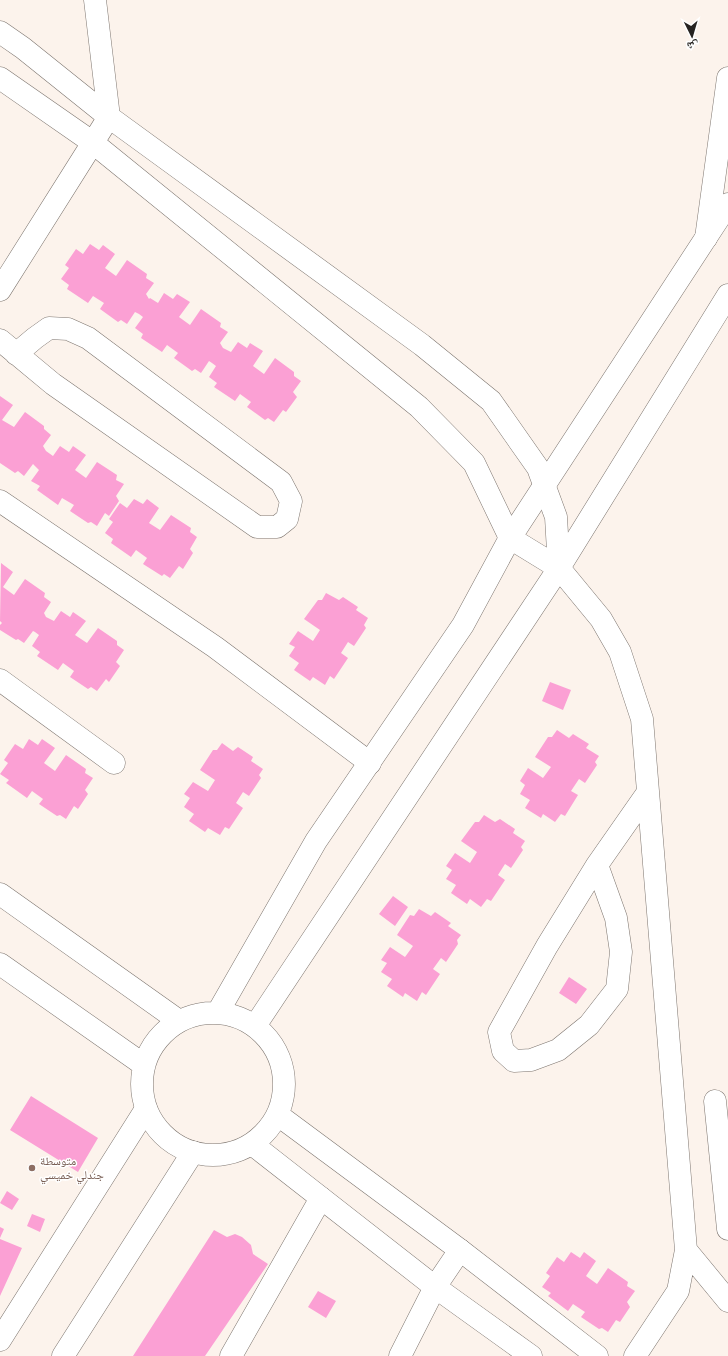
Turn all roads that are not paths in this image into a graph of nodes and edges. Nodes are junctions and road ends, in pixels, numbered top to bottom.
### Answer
1 (95, 0) edge
2 (0, 32) edge
3 (0, 78) edge
4 (728, 78) edge
5 (109, 117) junction
6 (92, 142) junction
7 (728, 204) edge
8 (706, 238) junction
9 (0, 290) edge
10 (728, 295) edge
11 (8, 347) edge
12 (545, 485) junction
13 (0, 501) edge
14 (510, 538) junction
15 (559, 568) junction
16 (0, 680) edge
17 (114, 763) dead end
18 (370, 763) junction
19 (648, 792) junction
20 (597, 865) junction
21 (0, 894) edge
22 (0, 964) edge
23 (218, 1012) junction
24 (179, 1021) junction
25 (255, 1026) junction
26 (144, 1065) junction
27 (715, 1101) dead end
28 (146, 1109) junction
29 (278, 1115) junction
30 (252, 1144) junction
31 (193, 1152) junction
32 (321, 1198) junction
33 (728, 1229) edge
34 (460, 1250) junction
35 (686, 1250) junction
36 (434, 1286) junction
37 (728, 1301) edge
38 (0, 1340) edge
39 (63, 1356) edge
40 (230, 1356) edge
41 (400, 1356) edge
42 (531, 1356) edge
43 (597, 1356) edge
44 (636, 1356) edge

1 - 5 street
2 - 5 street
3 - 6 street
4 - 8 street
5 - 6 street
5 - 12 street
6 - 9 street
6 - 14 street
7 - 8 street
8 - 12 street
10 - 15 street
11 - 11 street
12 - 14 street
12 - 15 street
13 - 18 street
14 - 15 street
14 - 18 street
15 - 19 street
15 - 25 street
16 - 17 street
18 - 23 street
19 - 20 street
19 - 35 street
20 - 20 street
21 - 24 street
22 - 26 street
23 - 24 street
23 - 25 street
24 - 26 street
25 - 29 street
26 - 28 street
27 - 33 street
28 - 31 street
28 - 38 street
29 - 30 street
29 - 34 street
30 - 31 street
30 - 32 street
31 - 39 street
32 - 36 street
32 - 40 street
34 - 36 street
34 - 43 street
35 - 37 street
35 - 44 street
36 - 41 street
36 - 42 street

